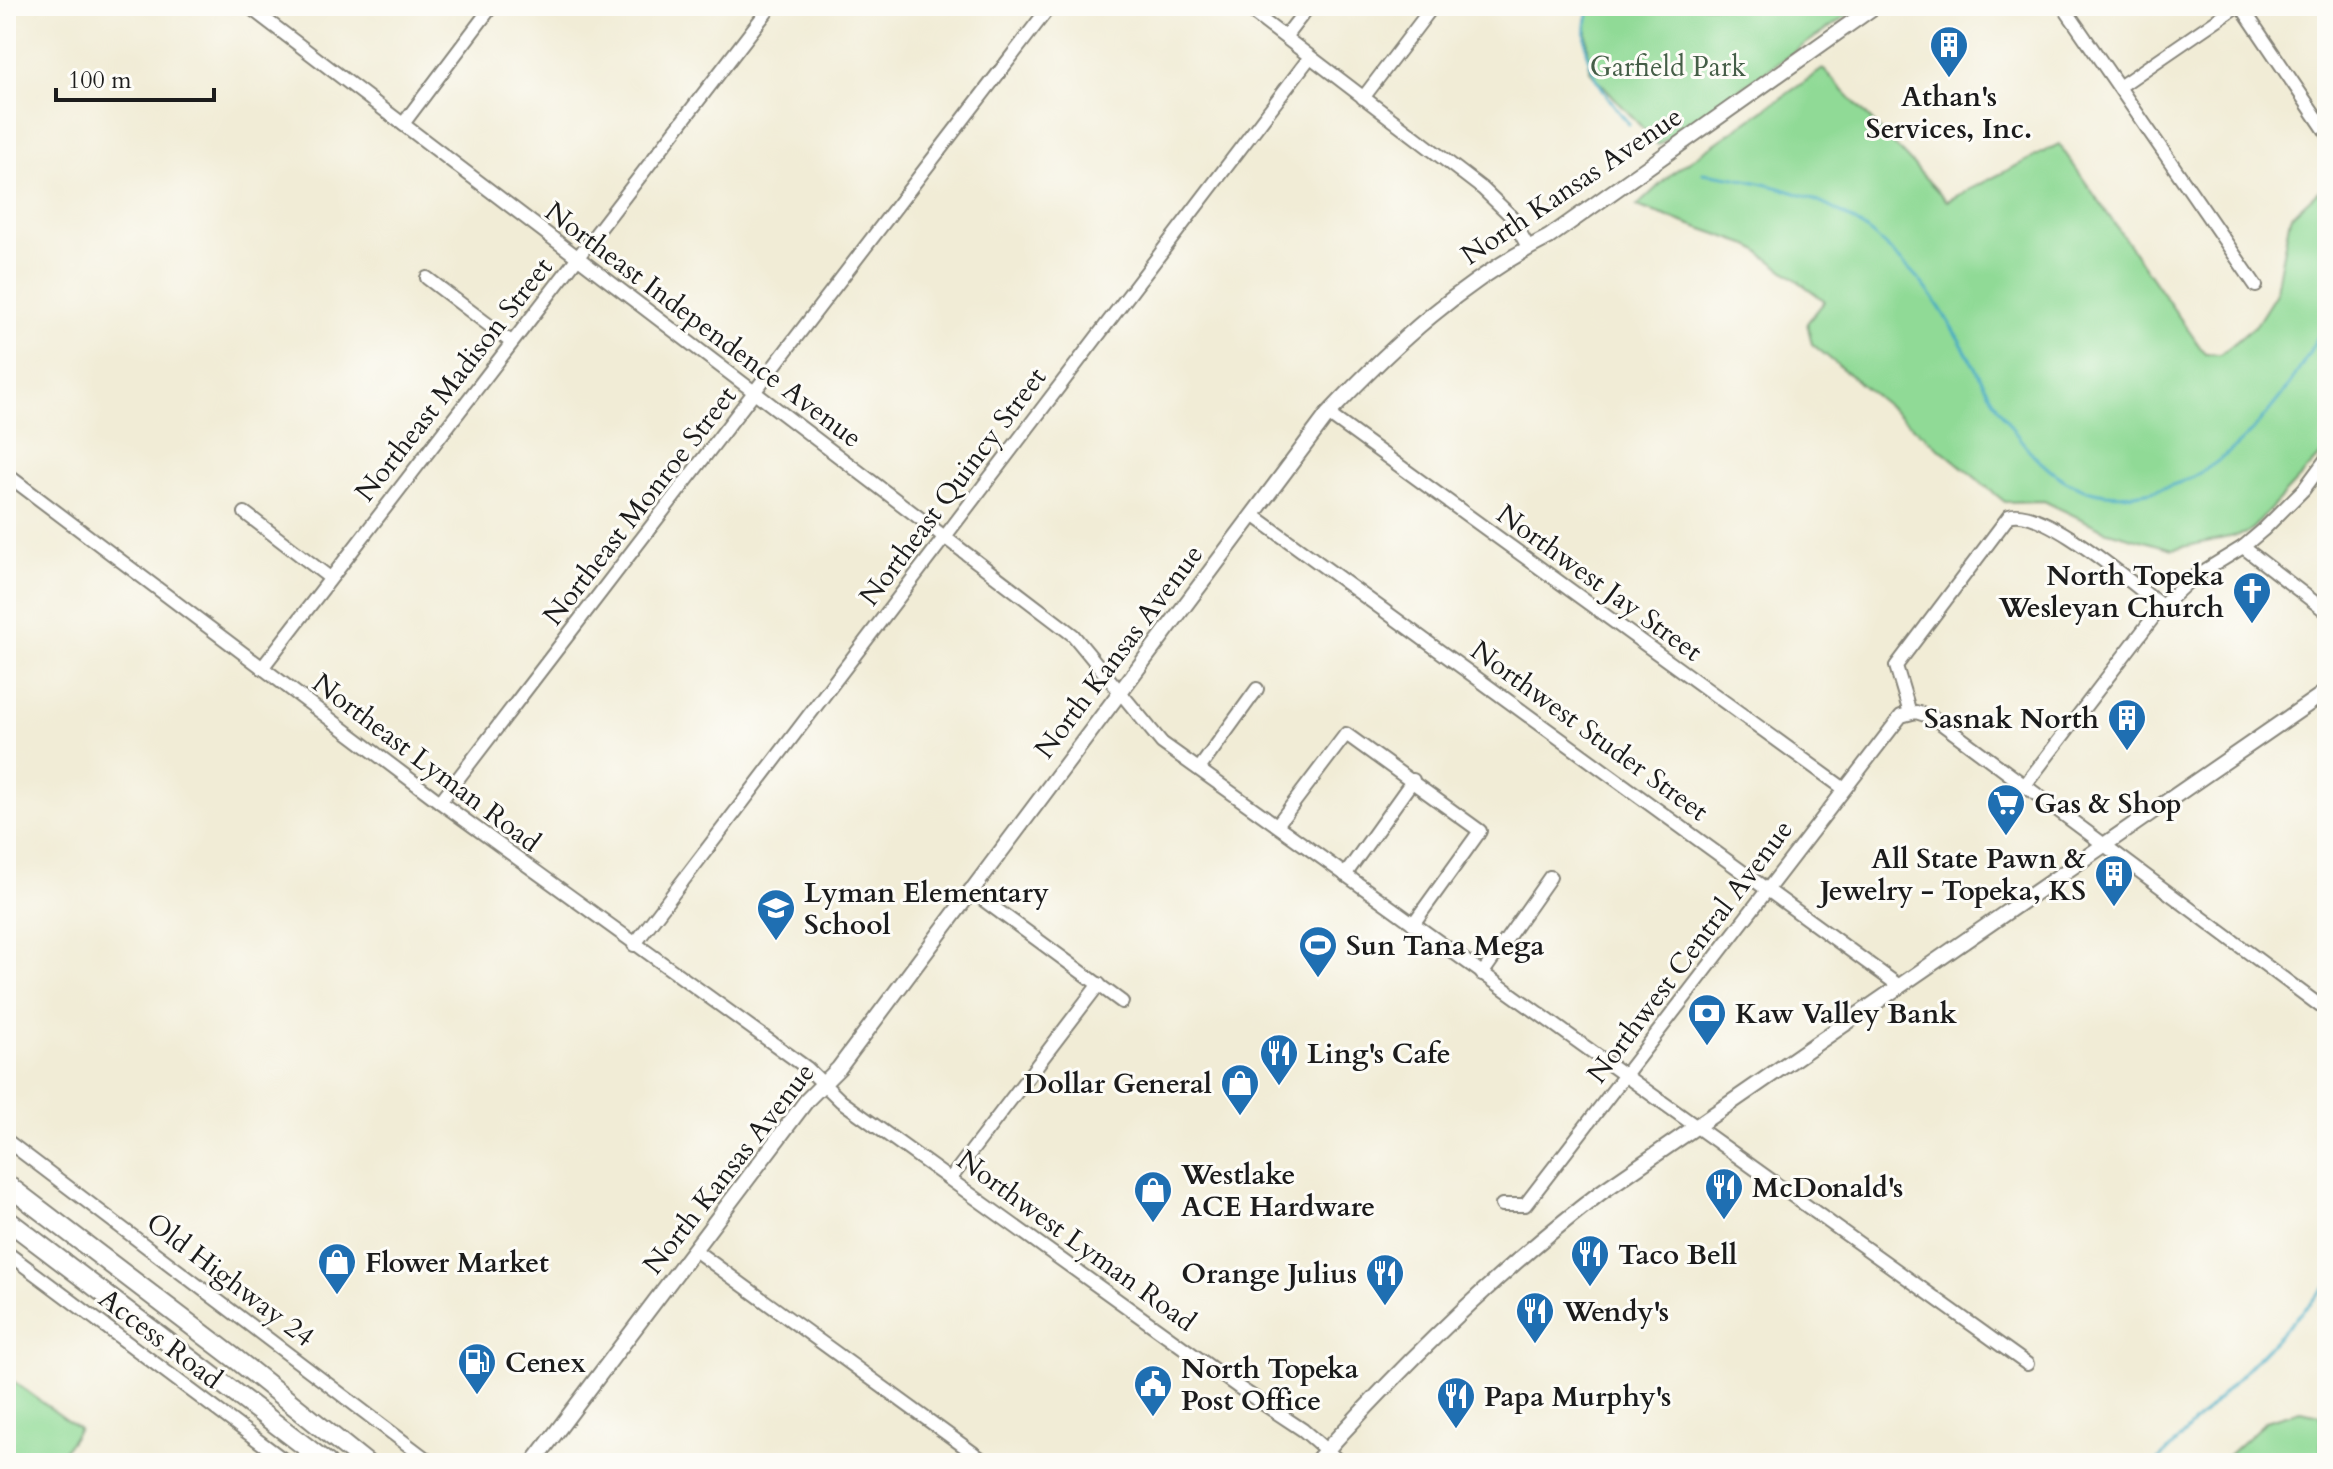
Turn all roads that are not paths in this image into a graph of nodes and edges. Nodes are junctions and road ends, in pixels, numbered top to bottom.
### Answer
1 (248, 6) edge
2 (492, 6) edge
3 (771, 6) edge
4 (1050, 6) edge
5 (1244, 6) edge
6 (1309, 6) edge
7 (1433, 6) edge
8 (1875, 6) edge
9 (2063, 6) edge
10 (2239, 6) edge
11 (1285, 37) junction
12 (1310, 57) junction
13 (2119, 87) junction
14 (1363, 98) junction
15 (403, 124) junction
16 (2327, 133) edge
17 (1528, 247) junction
18 (577, 257) junction
19 (427, 278) dead end
20 (2256, 286) dead end
21 (511, 342) junction
22 (755, 393) junction
23 (1328, 414) junction
24 (2327, 458) edge
25 (6, 474) edge
26 (245, 513) dead end
27 (1253, 515) junction
28 (944, 537) junction
29 (2243, 547) junction
30 (330, 578) junction
31 (2162, 606) junction
32 (2327, 612) edge
33 (262, 668) junction
34 (1257, 689) dead end
35 (2327, 691) edge
36 (1119, 692) junction
37 (1910, 713) junction
38 (1199, 769) junction
39 (1413, 780) junction
40 (2025, 785) junction
41 (1843, 788) junction
42 (440, 802) junction
43 (1277, 825) junction
44 (2103, 844) junction
45 (1345, 875) junction
46 (1550, 877) dead end
47 (1767, 889) junction
48 (970, 890) junction
49 (1413, 924) junction
50 (634, 945) junction
51 (1482, 974) junction
52 (1099, 984) junction
53 (1898, 985) junction
54 (1122, 1002) dead end
55 (2327, 1011) edge
56 (1626, 1076) junction
57 (824, 1084) junction
58 (1693, 1126) junction
59 (6, 1140) edge
60 (951, 1178) junction
61 (6, 1184) edge
62 (1502, 1205) dead end
63 (6, 1219) edge
64 (696, 1251) junction
65 (6, 1252) edge
66 (2027, 1364) dead end
67 (1326, 1450) junction
68 (425, 1458) dead end
69 (288, 1463) edge
70 (327, 1463) edge
71 (366, 1463) edge
72 (533, 1463) edge
73 (987, 1463) edge
74 (1315, 1463) edge
75 (1341, 1463) edge

1 - 15 street, Northeast Independence Avenue
2 - 15 street
3 - 18 street, Northeast Madison Street
4 - 22 street, Northeast Monroe Street
5 - 11 street
6 - 11 street
7 - 14 street
8 - 17 main road, North Kansas Avenue
9 - 13 street
10 - 13 street
10 - 16 street
11 - 12 street
12 - 14 street
12 - 28 street, Northeast Quincy Street
13 - 20 street
14 - 17 street
15 - 18 street, Northeast Independence Avenue
17 - 23 main road, North Kansas Avenue
18 - 21 street, Northeast Madison Street
18 - 22 street, Northeast Independence Avenue
19 - 21 street
21 - 30 street, Northeast Madison Street
22 - 28 street, Northeast Independence Avenue
22 - 42 street, Northeast Monroe Street
23 - 27 main road, North Kansas Avenue
23 - 41 street, Northwest Jay Street
24 - 29 street
25 - 33 street, Northeast Lyman Road
26 - 30 street
27 - 36 main road, North Kansas Avenue
27 - 47 street, Northwest Studer Street
28 - 36 street, Northeast Independence Avenue
28 - 50 street, Northeast Quincy Street
29 - 31 street
29 - 32 street
30 - 33 street, Northeast Madison Street
31 - 37 street
31 - 40 street
33 - 42 street, Northeast Lyman Road
34 - 38 street
35 - 44 main road
36 - 38 street, Northeast Independence Avenue
36 - 48 main road, North Kansas Avenue
37 - 40 street
37 - 41 street, Northwest Central Avenue
38 - 43 street, Northeast Independence Avenue
39 - 43 street
39 - 45 street
39 - 49 street
40 - 44 street
41 - 47 street, Northwest Central Avenue
42 - 50 street, Northeast Lyman Road
43 - 45 street, Northeast Independence Avenue
44 - 53 main road
44 - 55 street
45 - 49 street, Northeast Independence Avenue
46 - 51 street
47 - 53 street, Northwest Studer Street
47 - 56 street, Northwest Central Avenue
48 - 52 street
48 - 57 main road, North Kansas Avenue
49 - 51 street, Northeast Independence Avenue
50 - 57 street, Northeast Lyman Road
51 - 56 street, Northeast Independence Avenue
52 - 54 street
52 - 60 street
53 - 58 main road
56 - 58 street, Northeast Independence Avenue
56 - 62 street, Northwest Central Avenue
57 - 60 street, Northwest Lyman Road
57 - 64 main road, North Kansas Avenue
58 - 66 street, Northeast Independence Avenue
58 - 67 main road
59 - 68 street, Old Highway 24
60 - 67 street, Northwest Lyman Road
61 - 71 highway
63 - 70 highway
64 - 72 main road, North Kansas Avenue
64 - 73 street
65 - 69 street, Access Road
67 - 74 main road
67 - 75 street, Northwest Lyman Road

